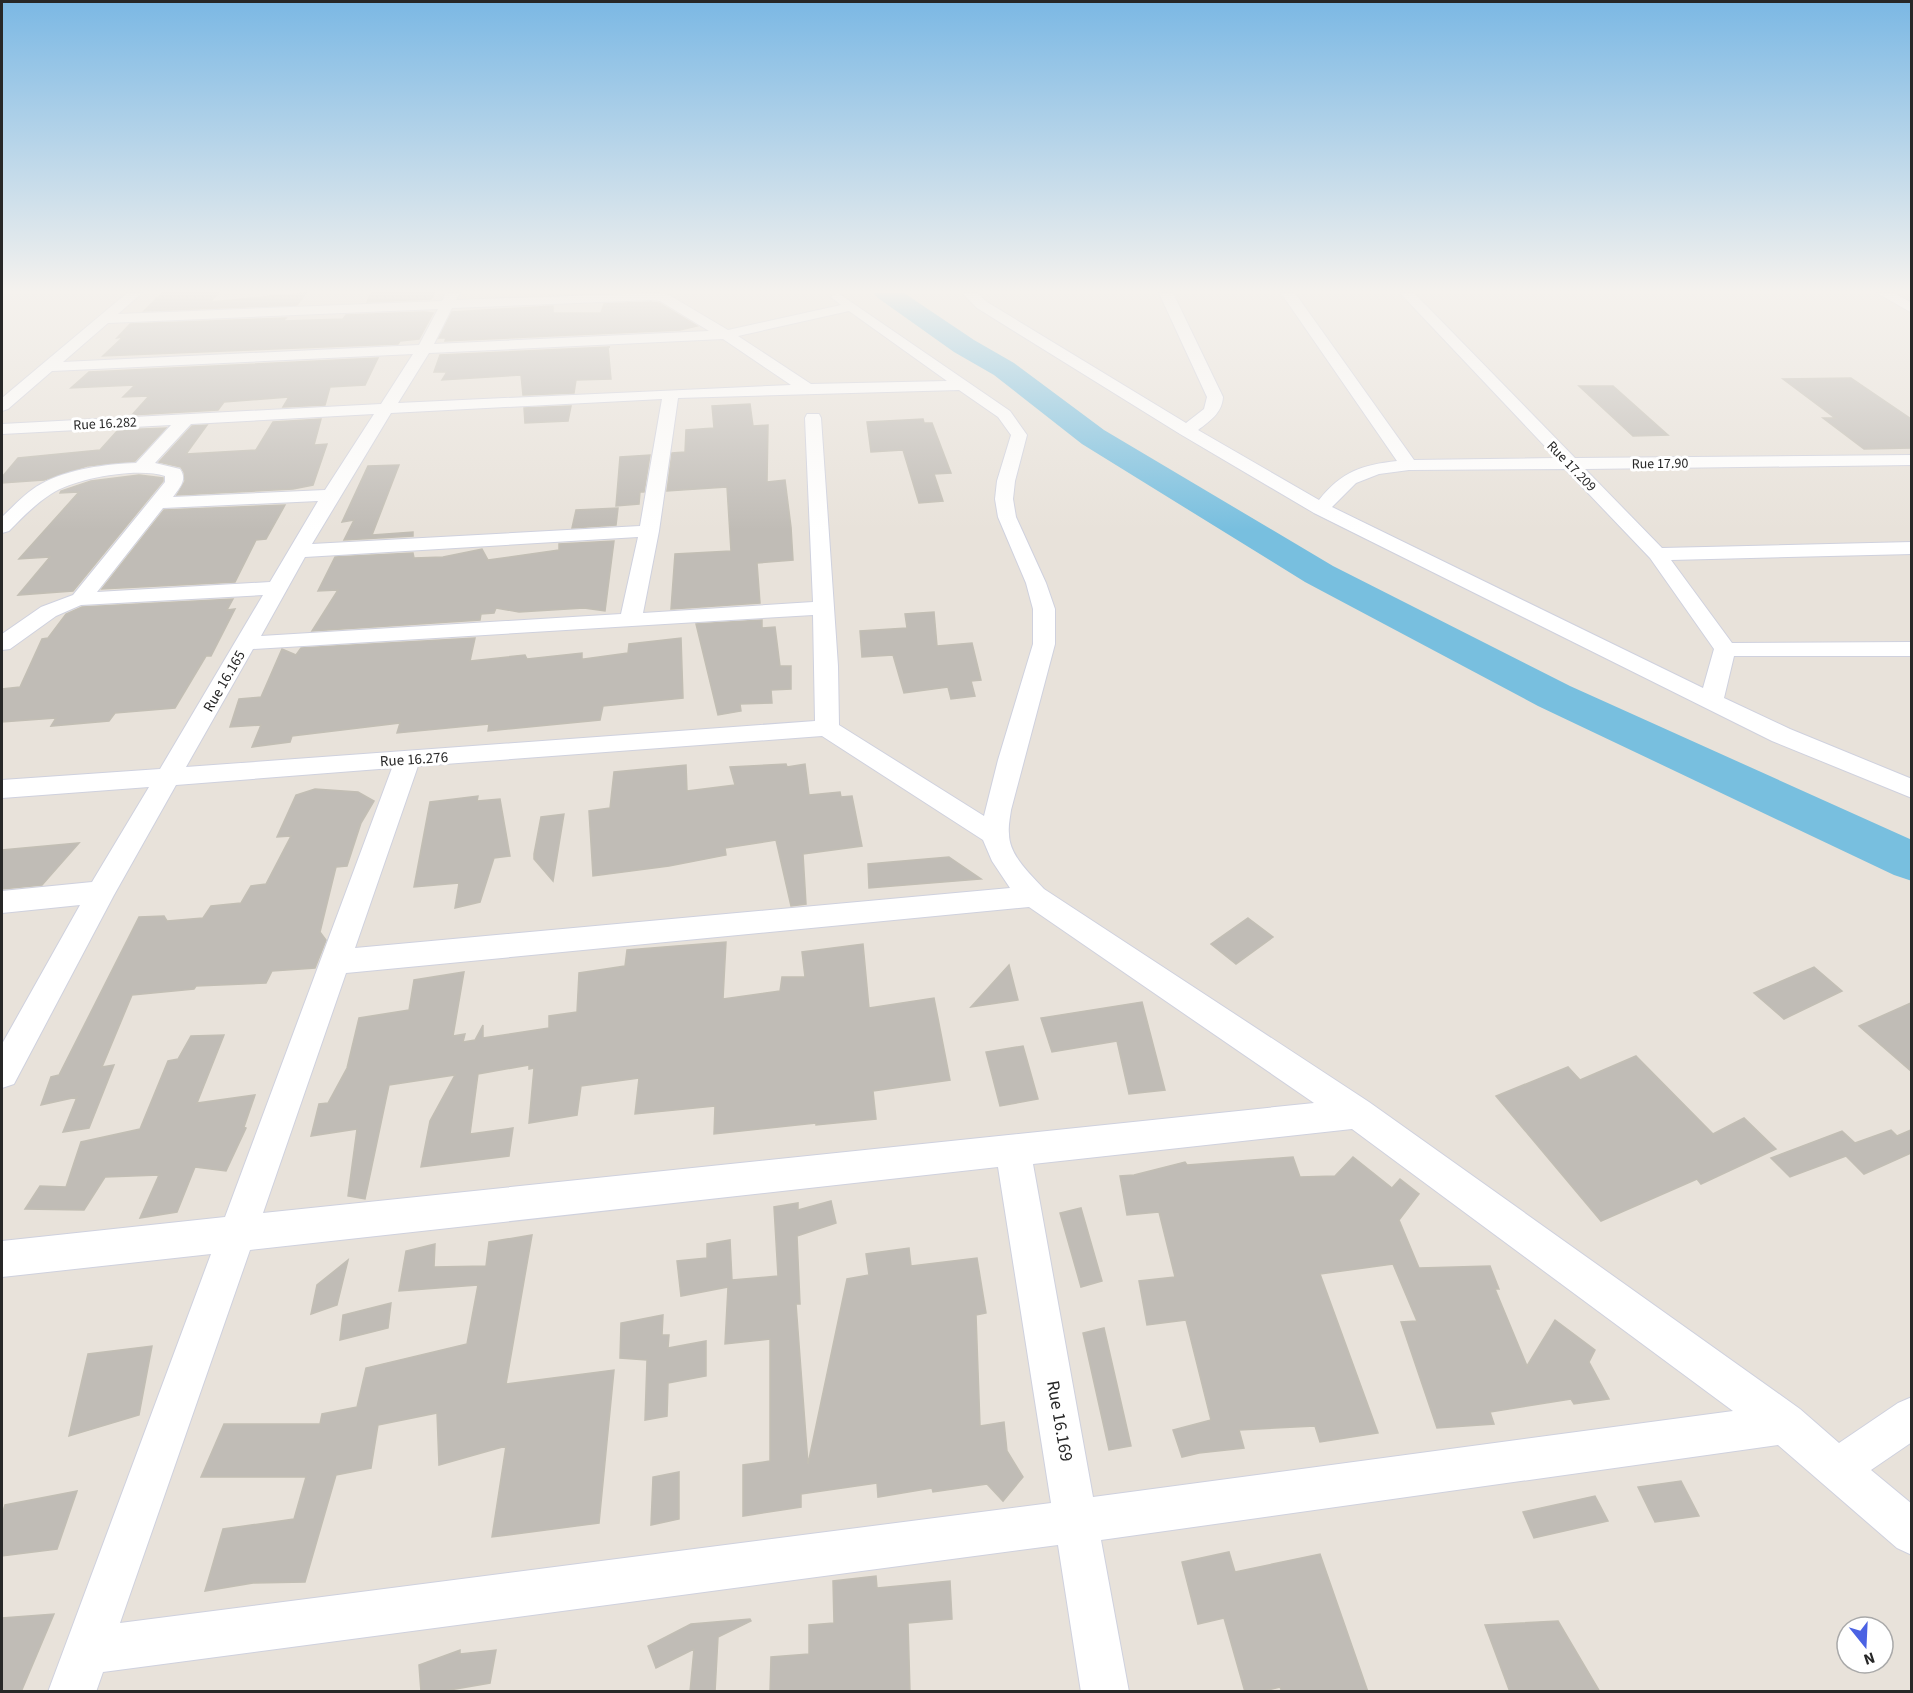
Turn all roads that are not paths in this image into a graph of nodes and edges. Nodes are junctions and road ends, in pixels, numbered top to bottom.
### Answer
1 (43, 372) edge
2 (410, 372) edge
3 (785, 372) edge
4 (944, 372) edge
5 (1091, 372) edge
6 (1203, 372) edge
7 (1344, 372) edge
8 (1482, 372) edge
9 (963, 385) junction
10 (806, 388) junction
11 (671, 394) junction
12 (2, 406) edge
13 (387, 409) junction
14 (813, 417) dead end
15 (187, 418) junction
16 (2, 429) edge
17 (1186, 430) junction
18 (1911, 459) edge
19 (1570, 464) junction
20 (1409, 465) junction
21 (143, 466) junction
22 (331, 495) junction
23 (157, 503) junction
24 (1321, 508) junction
25 (2, 527) edge
26 (649, 531) junction
27 (1911, 548) edge
28 (300, 551) junction
29 (1657, 554) junction
30 (278, 588) junction
31 (80, 599) junction
32 (824, 608) junction
33 (631, 619) junction
34 (246, 643) junction
35 (2, 644) edge
36 (1725, 649) junction
37 (1911, 649) edge
38 (1711, 702) junction
39 (827, 728) junction
40 (408, 760) junction
41 (169, 776) junction
42 (2, 789) edge
43 (1911, 789) edge
44 (995, 834) junction
45 (101, 892) junction
46 (1034, 896) junction
47 (2, 902) edge
48 (334, 962) junction
49 (2, 1074) edge
50 (1357, 1113) junction
51 (1012, 1151) junction
52 (236, 1234) junction
53 (2, 1259) edge
54 (1911, 1417) edge
55 (1785, 1424) junction
56 (1837, 1469) junction
57 (1078, 1521) junction
58 (1911, 1533) edge
59 (87, 1651) junction
60 (72, 1692) edge
61 (1105, 1692) edge

1 - 12 street
2 - 13 street, Rue 16.165
3 - 10 street
4 - 9 street
5 - 17 street
6 - 17 street
7 - 20 street
8 - 19 street, Rue 17.209
9 - 10 street, Rue 16.282
9 - 44 street
10 - 11 street, Rue 16.282
11 - 13 street, Rue 16.282
11 - 26 street
13 - 15 street, Rue 16.282
13 - 22 street, Rue 16.165
14 - 32 street
15 - 16 street, Rue 16.282
15 - 21 street
17 - 24 street
18 - 19 street, Rue 17.90
19 - 20 street, Rue 17.90
19 - 29 street, Rue 17.209
20 - 24 street, Rue 17.90
21 - 23 street
21 - 25 street
22 - 23 street
22 - 28 street, Rue 16.165
23 - 31 street
24 - 38 street
26 - 28 street
26 - 33 street
27 - 29 street
28 - 30 street, Rue 16.165
29 - 36 street, Rue 17.209
30 - 31 street
30 - 34 street, Rue 16.165
31 - 35 street
32 - 33 street
32 - 39 street
33 - 34 street
34 - 41 street, Rue 16.165
36 - 37 street
36 - 38 street
38 - 43 street
39 - 40 street, Rue 16.276
39 - 44 street
40 - 41 street, Rue 16.276
40 - 48 street
41 - 42 street, Rue 16.276
41 - 45 street, Rue 16.165
44 - 46 street
45 - 47 street
45 - 49 street, Rue 16.165
46 - 48 street
46 - 50 street
48 - 52 street
50 - 51 street
50 - 55 street
51 - 52 street
51 - 57 street, Rue 16.169
52 - 53 street
52 - 59 street
54 - 56 street
55 - 56 street
55 - 57 street
56 - 58 street
57 - 59 street
57 - 61 street, Rue 16.169
59 - 60 street

